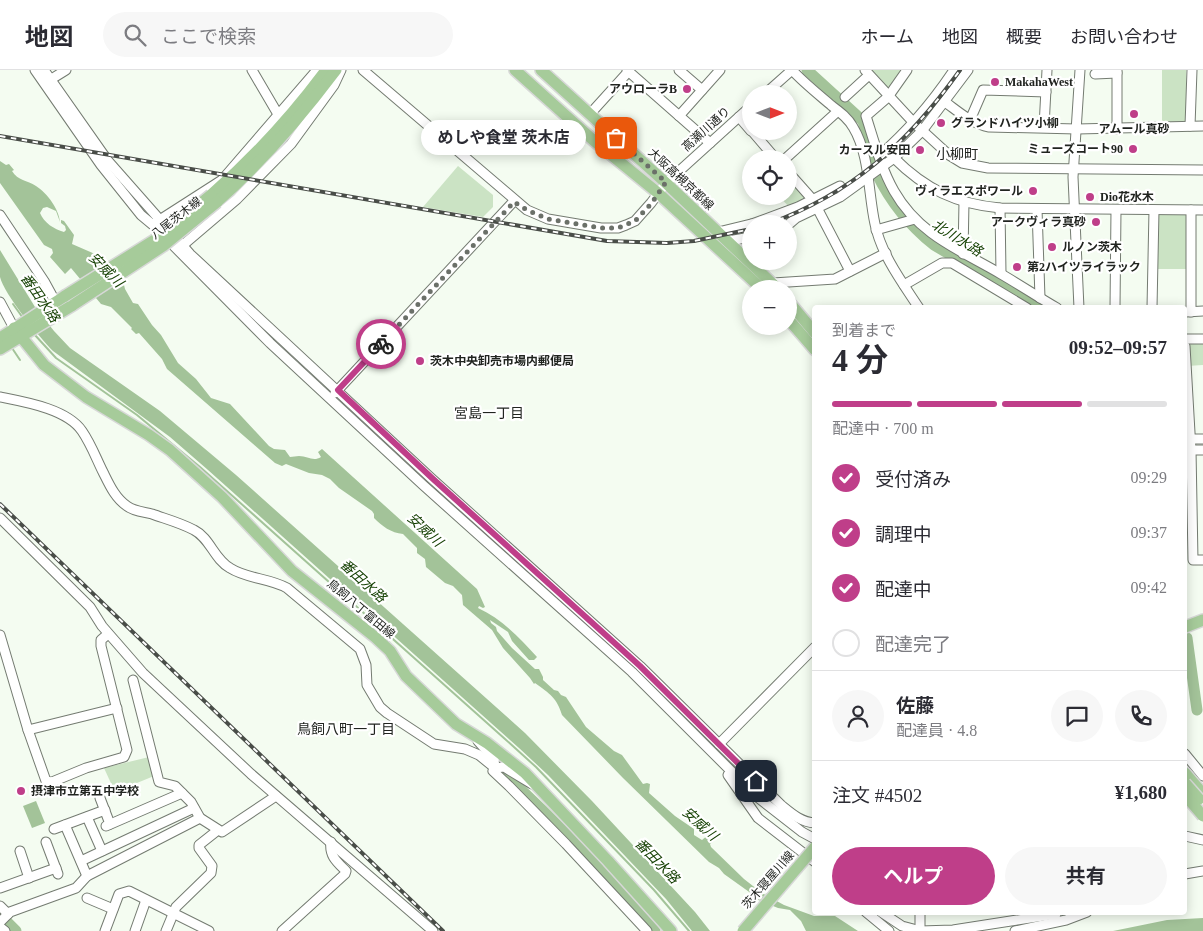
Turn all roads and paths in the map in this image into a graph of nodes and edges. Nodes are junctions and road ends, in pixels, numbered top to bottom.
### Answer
1 (35, 70) edge
2 (44, 70) edge
3 (66, 70) edge
4 (252, 70) edge
5 (318, 70) edge
6 (324, 70) edge
7 (336, 70) edge
8 (341, 70) edge
9 (363, 70) edge
10 (514, 70) edge
11 (542, 70) edge
12 (679, 70) edge
13 (720, 70) edge
14 (792, 70) edge
15 (907, 70) edge
16 (954, 70) edge
17 (968, 70) edge
18 (1047, 70) edge
19 (1080, 70) edge
20 (1192, 70) edge
21 (628, 71) edge
22 (867, 72) edge
23 (1117, 72) edge
24 (1095, 74) dead end
25 (48, 82) junction
26 (775, 85) edge
27 (702, 90) junction
28 (1046, 92) junction
29 (888, 96) junction
30 (845, 97) dead end
31 (945, 102) junction
32 (838, 111) junction
33 (590, 114) junction
34 (742, 114) edge
35 (279, 116) junction
36 (679, 116) junction
37 (739, 117) junction
38 (742, 120) edge
39 (970, 120) junction
40 (914, 123) junction
41 (1190, 126) junction
42 (1203, 126) edge
43 (1044, 128) junction
44 (1116, 129) junction
45 (1077, 130) junction
46 (922, 131) junction
47 (759, 140) edge
48 (710, 143) junction
49 (768, 150) edge
50 (795, 150) edge
51 (879, 156) junction
52 (894, 158) junction
53 (882, 166) junction
54 (1074, 168) junction
55 (1203, 170) edge
56 (867, 177) junction
57 (666, 182) junction
58 (797, 182) edge
59 (840, 186) dead end
60 (658, 193) junction
61 (214, 199) junction
62 (813, 200) junction
63 (514, 202) junction
64 (964, 202) junction
65 (1000, 208) junction
66 (818, 209) junction
67 (1037, 209) junction
68 (1074, 209) junction
69 (1116, 210) junction
70 (1154, 210) junction
71 (1191, 210) junction
72 (1203, 210) edge
73 (0, 215) edge
74 (779, 215) edge
75 (797, 218) edge
76 (911, 220) junction
77 (157, 222) junction
78 (742, 226) edge
79 (876, 230) junction
80 (718, 232) junction
81 (742, 239) edge
82 (728, 241) junction
83 (183, 246) junction
84 (886, 252) junction
85 (963, 254) junction
86 (850, 271) junction
87 (1001, 273) junction
88 (752, 280) edge
89 (769, 280) edge
90 (797, 283) edge
91 (904, 285) junction
92 (1040, 298) junction
93 (0, 302) edge
94 (917, 305) edge
95 (1022, 305) edge
96 (1052, 305) edge
97 (1079, 305) edge
98 (1115, 305) edge
99 (1152, 305) edge
100 (59, 306) junction
101 (1203, 311) edge
102 (797, 312) edge
103 (1188, 312) edge
104 (797, 329) edge
105 (812, 329) edge
106 (17, 332) junction
107 (1203, 338) edge
108 (1187, 339) edge
109 (1, 344) edge
110 (812, 347) edge
111 (1187, 383) edge
112 (338, 390) junction
113 (0, 397) edge
114 (330, 398) junction
115 (1190, 439) junction
116 (1203, 439) edge
117 (1190, 450) junction
118 (1203, 450) edge
119 (0, 518) edge
120 (1203, 560) edge
121 (1203, 620) edge
122 (1187, 626) edge
123 (108, 634) junction
124 (0, 635) edge
125 (812, 654) edge
126 (133, 680) dead end
127 (117, 708) junction
128 (28, 730) junction
129 (473, 734) junction
130 (716, 742) junction
131 (707, 746) junction
132 (1187, 756) edge
133 (719, 760) junction
134 (1187, 764) edge
135 (495, 768) junction
136 (1187, 774) edge
137 (1203, 776) edge
138 (1203, 783) edge
139 (1187, 785) edge
140 (539, 789) junction
141 (182, 792) junction
142 (1203, 794) edge
143 (276, 796) junction
144 (1187, 797) edge
145 (100, 798) dead end
146 (1203, 803) edge
147 (1187, 804) edge
148 (194, 808) junction
149 (105, 810) junction
150 (1192, 810) junction
151 (87, 816) junction
152 (1203, 816) edge
153 (200, 818) junction
154 (812, 823) edge
155 (1203, 823) edge
156 (65, 825) junction
157 (54, 829) dead end
158 (218, 830) junction
159 (1187, 836) edge
160 (812, 837) edge
161 (1203, 840) edge
162 (46, 842) dead end
163 (331, 842) junction
164 (812, 850) edge
165 (20, 851) dead end
166 (102, 851) junction
167 (812, 860) edge
168 (81, 861) junction
169 (812, 862) edge
170 (1203, 871) edge
171 (1187, 874) edge
172 (87, 876) junction
173 (28, 878) junction
174 (0, 888) edge
175 (87, 898) dead end
176 (146, 900) junction
177 (0, 906) edge
178 (114, 909) junction
179 (173, 914) junction
180 (870, 915) edge
181 (886, 915) edge
182 (920, 915) edge
183 (1050, 915) edge
184 (1063, 915) edge
185 (1078, 915) edge
186 (3, 920) edge
187 (995, 924) junction
188 (1043, 926) junction
189 (203, 930) edge
190 (6, 931) edge
191 (105, 931) edge
192 (135, 931) edge
193 (166, 931) edge
194 (282, 931) edge
195 (434, 931) edge
196 (648, 931) edge
197 (672, 931) edge
198 (743, 931) edge
199 (753, 931) edge
200 (889, 931) edge
201 (921, 931) edge
202 (979, 931) edge
203 (1015, 931) edge

1 - 25 street
2 - 25 street
3 - 25 street
4 - 35 street
5 - 35 street
6 - 61 main road, 八尾茨木線
7 - 61 main road, 八尾茨木線
8 - 83 street
9 - 63 street, 高瀬川通り
10 - 60 main road, 大阪高槻京都線
11 - 33 main road, 大阪高槻京都線
12 - 27 street
13 - 27 street
14 - 26 street
14 - 32 street
15 - 29 street
16 - 40 street
17 - 31 street
18 - 28 street
19 - 45 street
20 - 41 street
21 - 33 street
21 - 36 street
22 - 29 street
22 - 30 street
23 - 24 street
23 - 44 street
25 - 77 street
27 - 36 street
28 - 39 street
28 - 43 street
29 - 40 street
29 - 51 street
31 - 39 street
31 - 46 street
32 - 50 street
32 - 56 street
33 - 57 main road, 大阪高槻京都線
34 - 37 street, 高瀬川通り
35 - 77 street
36 - 48 street
37 - 38 street
37 - 48 street, 高瀬川通り
39 - 43 street
40 - 46 street
40 - 51 street
41 - 42 street
41 - 44 street
43 - 45 street
44 - 45 street
45 - 54 street
46 - 52 street
46 - 54 street
47 - 49 street
48 - 57 street, 高瀬川通り
51 - 53 street
52 - 53 street
52 - 64 street
53 - 56 street
53 - 76 street
54 - 55 street
54 - 68 street
56 - 66 street
56 - 79 street
57 - 60 street, 高瀬川通り
57 - 80 main road, 大阪高槻京都線
58 - 62 street
59 - 62 street
60 - 63 street, 高瀬川通り
60 - 88 main road, 大阪高槻京都線
61 - 100 main road, 八尾茨木線, bridge
62 - 66 street
62 - 74 street
63 - 112 street
64 - 65 street
64 - 85 street
65 - 67 street
65 - 87 street
66 - 75 street
66 - 86 street
67 - 68 street
67 - 92 street
68 - 69 street
68 - 97 street
69 - 70 street
69 - 98 street
70 - 71 street
70 - 99 street
71 - 72 street
71 - 103 street
73 - 100 street
76 - 79 street
76 - 85 street
77 - 83 street
77 - 114 street
78 - 80 street
79 - 84 street
80 - 82 main road, 大阪高槻京都線
81 - 82 street
82 - 89 main road, 大阪高槻京都線
83 - 112 street
84 - 86 street
84 - 91 street
85 - 87 street
86 - 90 street
87 - 92 street
91 - 94 street
91 - 95 street
92 - 96 street
93 - 106 street
100 - 106 main road, 八尾茨木線
101 - 103 street
102 - 105 main road
104 - 110 main road
106 - 109 main road, 八尾茨木線
106 - 129 main road, 鳥飼八丁富田線
107 - 108 street
111 - 115 street
112 - 114 street
112 - 130 street
113 - 135 street
114 - 131 street
115 - 116 street
115 - 117 street
117 - 118 street
117 - 120 street
119 - 123 street
121 - 122 main road
123 - 127 street
123 - 143 street
124 - 128 street
125 - 130 street
126 - 141 street
127 - 128 street
127 - 128 street
129 - 135 street
129 - 140 main road, 鳥飼八丁富田線
130 - 131 street
130 - 154 street
131 - 133 street
132 - 137 street
133 - 160 street
133 - 167 street
134 - 138 main road
135 - 140 street
135 - 196 street
136 - 142 main road
139 - 146 main road, bridge
140 - 197 main road, 鳥飼八丁富田線
141 - 148 street
141 - 149 street
143 - 158 street
143 - 163 street
144 - 152 main road, bridge
145 - 149 street
146 - 150 street
147 - 150 street
148 - 153 street
148 - 166 street
149 - 151 street
150 - 155 street
151 - 156 street
151 - 166 street
153 - 158 street
153 - 172 street
156 - 157 street
156 - 168 street
158 - 179 street
159 - 161 street
162 - 173 street
163 - 194 street
163 - 195 street
164 - 198 main road, 茨木寝屋川線, bridge
165 - 173 street
166 - 168 street
168 - 172 street
169 - 199 main road, 茨木寝屋川線
170 - 171 street
172 - 186 street
173 - 174 street
175 - 178 street
176 - 178 street
176 - 179 street
176 - 192 street
177 - 186 street
178 - 191 street
179 - 189 street
179 - 193 street
180 - 200 street
181 - 201 street
182 - 201 street
183 - 187 street
184 - 188 street
185 - 188 street
186 - 190 street
187 - 201 street
187 - 202 street
188 - 203 street

